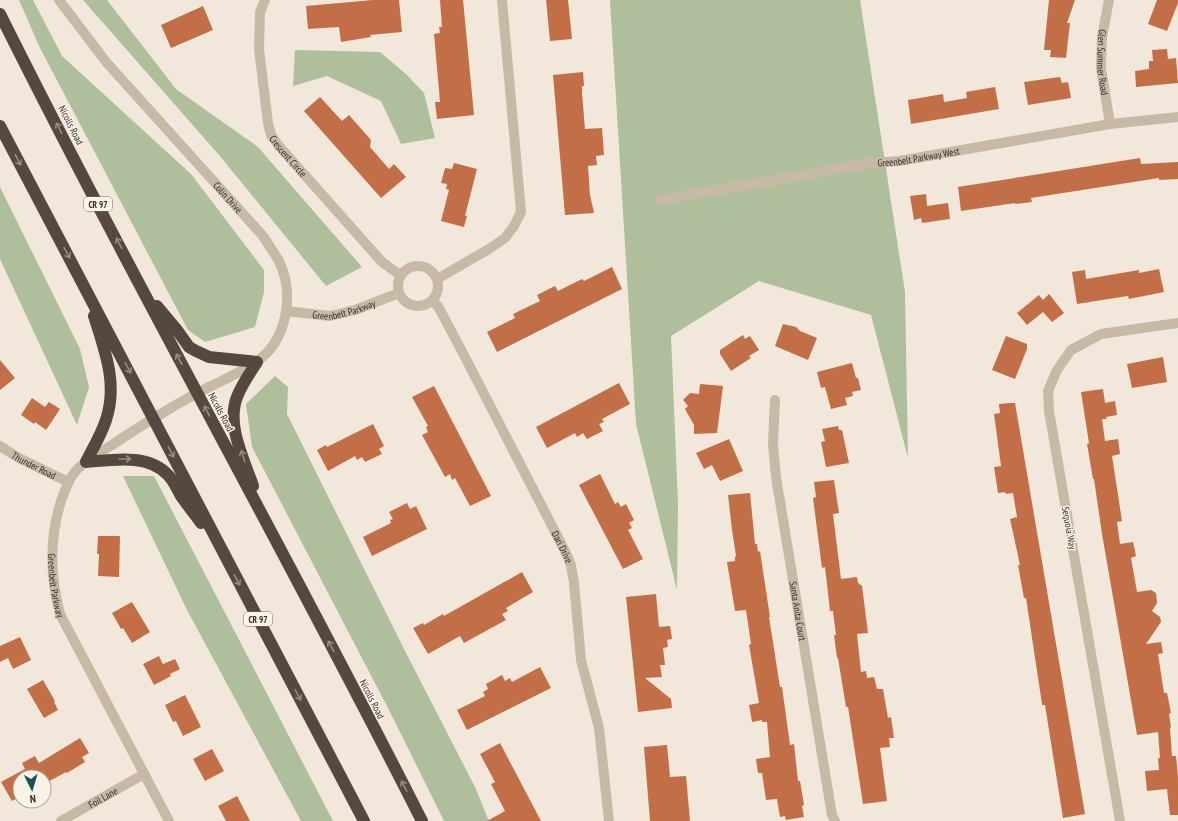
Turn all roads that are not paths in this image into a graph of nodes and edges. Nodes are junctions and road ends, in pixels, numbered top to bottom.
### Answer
1 (59, 0) edge
2 (265, 0) edge
3 (502, 0) edge
4 (1109, 0) edge
5 (0, 14) edge
6 (1178, 117) edge
7 (1110, 124) junction
8 (0, 126) edge
9 (660, 200) dead end
10 (400, 275) junction
11 (437, 279) junction
12 (84, 286) junction
13 (141, 286) junction
14 (399, 293) junction
15 (433, 300) junction
16 (286, 312) junction
17 (1178, 323) edge
18 (256, 362) junction
19 (197, 393) junction
20 (775, 400) dead end
21 (153, 418) junction
22 (0, 446) edge
23 (86, 462) junction
24 (68, 482) junction
25 (264, 520) junction
26 (225, 556) junction
27 (144, 774) junction
28 (61, 821) edge
29 (169, 821) edge
30 (364, 821) edge
31 (422, 821) edge
32 (609, 821) edge
33 (835, 821) edge
34 (1120, 821) edge

1 - 16 street, Colin Drive
2 - 10 street, Crescent Circle
3 - 11 street
4 - 7 street, Glen Summer Road
13 -> 5 highway, Nicolls Road / CR 97
6 - 7 street, Greenbelt Parkway West
7 - 9 street, Greenbelt Parkway West
8 -> 12 highway, CR 97
10 - 11 street
10 - 14 street
11 - 15 street
12 -> 21 highway, CR 97
12 - 23 highway
13 - 18 highway
19 -> 13 highway, Nicolls Road / CR 97
14 - 15 street
14 - 16 street, Greenbelt Parkway
15 - 32 street, Dari Drive
16 - 18 street, Colin Drive
17 - 34 street, Sequoia Way
18 - 19 street, Colin Drive
25 -> 18 highway
19 - 21 street, Greenbelt Parkway
25 -> 19 highway, Nicolls Road / CR 97
20 - 33 street, Santa Anita Court
21 - 23 street, Greenbelt Parkway
21 -> 26 highway, CR 97
22 - 24 street, Thunder Road
23 - 24 street, Greenbelt Parkway
23 -> 26 highway
24 - 27 street, Greenbelt Parkway
31 -> 25 highway, Nicolls Road / CR 97
26 -> 30 highway, CR 97
27 - 28 street, Foil Lane
27 - 29 street, Greenbelt Parkway

